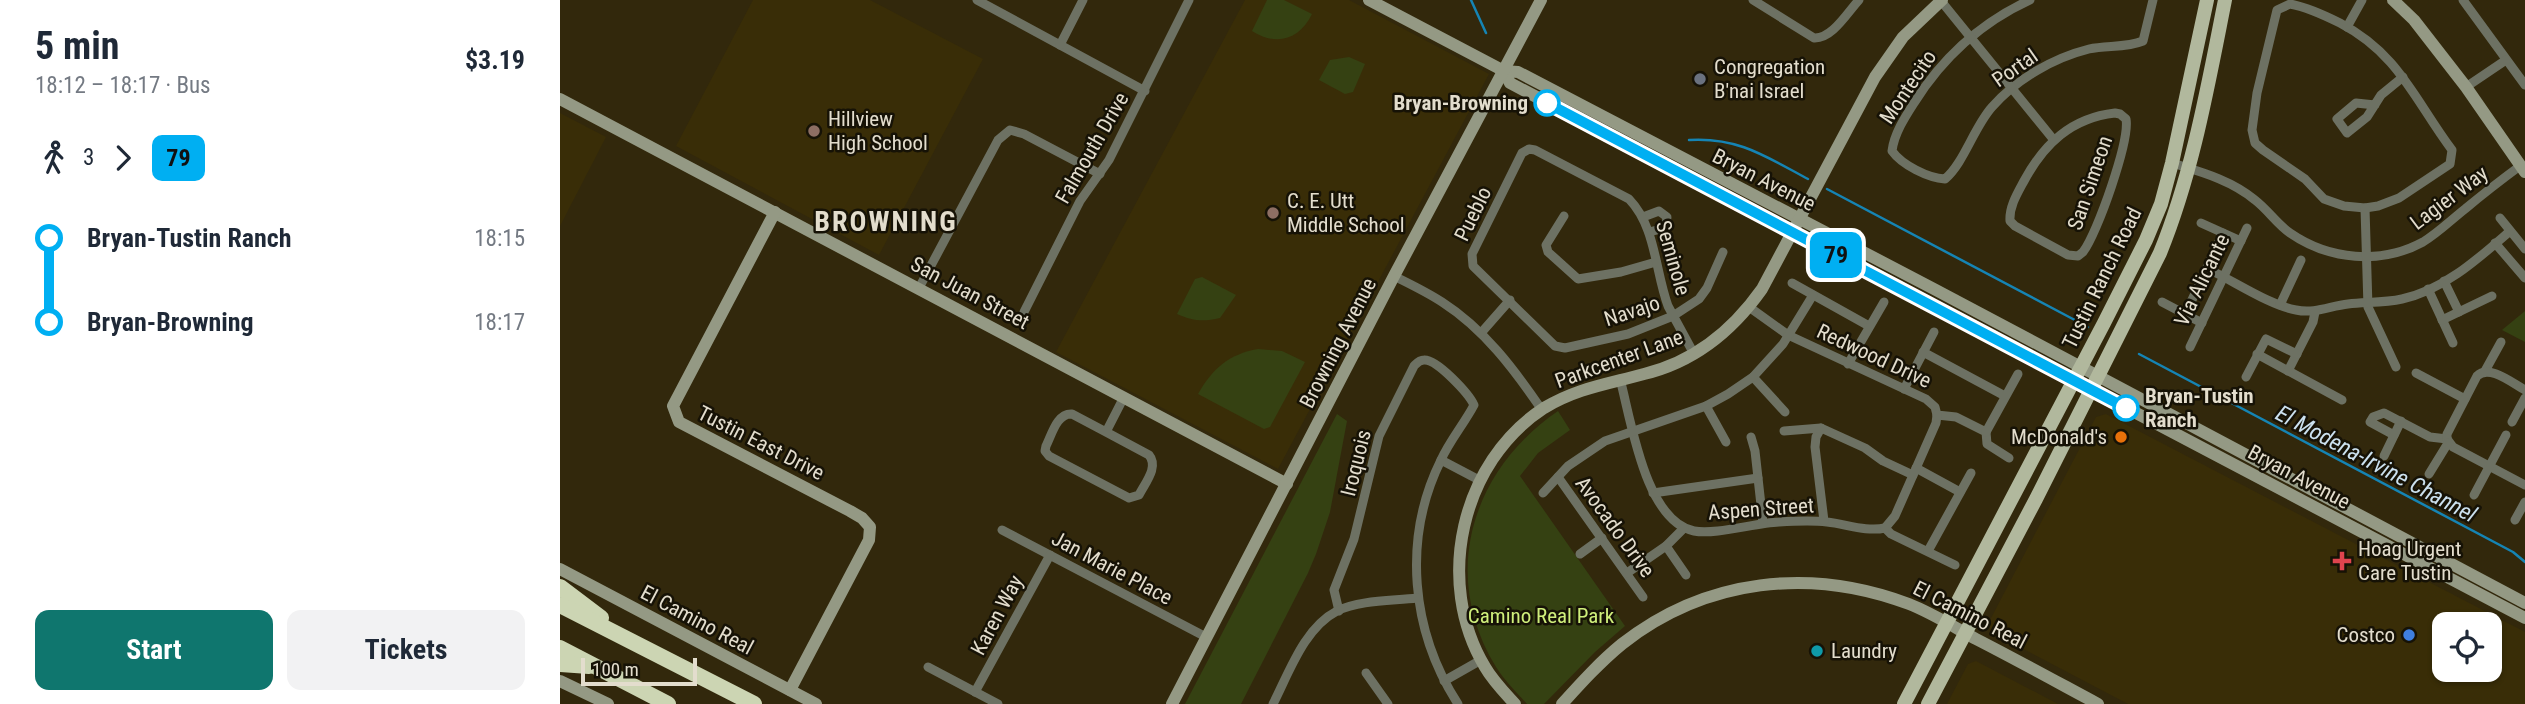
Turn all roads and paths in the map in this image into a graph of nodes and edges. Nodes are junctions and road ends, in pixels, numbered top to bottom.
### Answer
1 (977, 0) edge
2 (1083, 0) edge
3 (1189, 0) edge
4 (1369, 0) edge
5 (1541, 0) edge
6 (1754, 0) edge
7 (1859, 0) edge
8 (2030, 0) edge
9 (2153, 0) edge
10 (2207, 0) edge
11 (2225, 0) edge
12 (2362, 0) edge
13 (2393, 0) edge
14 (2463, 0) edge
15 (1942, 1) edge
16 (2347, 27) junction
17 (1970, 36) junction
18 (1060, 46) junction
19 (2505, 60) junction
20 (1504, 71) junction
21 (2403, 77) junction
22 (2525, 85) edge
23 (2012, 88) junction
24 (2466, 88) junction
25 (1145, 91) junction
26 (560, 99) edge
27 (2375, 105) dead end
28 (2053, 139) junction
29 (1529, 149) joint
30 (2172, 163) junction
31 (2189, 169) junction
32 (2523, 169) edge
33 (1100, 174) junction
34 (1945, 179) joint
35 (2365, 208) junction
36 (775, 212) junction
37 (1564, 216) dead end
38 (1643, 217) junction
39 (2500, 218) dead end
40 (1799, 219) junction
41 (2201, 223) dead end
42 (2247, 228) dead end
43 (2510, 231) junction
44 (1648, 232) junction
45 (1792, 232) junction
46 (2223, 233) junction
47 (2241, 241) junction
48 (2495, 243) junction
49 (2525, 249) edge
50 (1723, 252) dead end
51 (2367, 257) junction
52 (2301, 260) dead end
53 (1656, 262) junction
54 (2208, 269) junction
55 (2524, 275) edge
56 (1394, 276) junction
57 (2225, 277) junction
58 (2444, 281) junction
59 (1792, 284) dead end
60 (919, 288) junction
61 (2428, 289) junction
62 (1812, 295) junction
63 (2492, 296) dead end
64 (1510, 300) junction
65 (1884, 302) dead end
66 (2162, 302) dead end
67 (2368, 303) junction
68 (2280, 305) junction
69 (1749, 307) junction
70 (1024, 312) dead end
71 (2315, 312) junction
72 (2459, 312) junction
73 (2185, 314) junction
74 (1673, 316) junction
75 (2442, 320) junction
76 (2202, 323) junction
77 (1869, 326) junction
78 (1934, 332) dead end
79 (1481, 333) junction
80 (1788, 335) junction
81 (2501, 342) dead end
82 (2453, 343) dead end
83 (2190, 347) dead end
84 (1559, 348) joint
85 (1923, 352) junction
86 (1694, 354) junction
87 (2258, 354) junction
88 (2297, 354) junction
89 (1848, 364) junction
90 (2081, 367) junction
91 (2396, 367) dead end
92 (2288, 371) junction
93 (2484, 371) junction
94 (2416, 373) dead end
95 (2018, 374) dead end
96 (2098, 376) junction
97 (1753, 377) junction
98 (2246, 377) dead end
99 (1620, 379) junction
100 (2074, 381) junction
101 (1904, 389) junction
102 (2091, 390) junction
103 (2525, 390) edge
104 (2005, 396) junction
105 (1124, 397) junction
106 (2525, 398) edge
107 (2465, 399) junction
108 (2342, 400) dead end
109 (1706, 406) junction
110 (1542, 410) junction
111 (1785, 412) dead end
112 (1937, 415) junction
113 (2401, 421) junction
114 (2512, 422) dead end
115 (1821, 428) junction
116 (1634, 430) junction
117 (1784, 431) dead end
118 (1106, 432) junction
119 (1986, 432) junction
120 (2394, 435) junction
121 (2506, 435) dead end
122 (1751, 436) dead end
123 (2447, 441) junction
124 (1726, 442) dead end
125 (2384, 457) dead end
126 (2009, 458) dead end
127 (1441, 460) junction
128 (2490, 465) junction
129 (1914, 471) junction
130 (1971, 473) dead end
131 (2429, 474) dead end
132 (1558, 477) junction
133 (1758, 478) junction
134 (1481, 481) junction
135 (1287, 484) junction
136 (2525, 485) edge
137 (1960, 492) junction
138 (1543, 493) dead end
139 (1653, 493) junction
140 (2474, 495) dead end
141 (2525, 502) edge
142 (2515, 520) dead end
143 (1824, 521) junction
144 (1763, 523) junction
145 (1684, 528) junction
146 (1885, 528) junction
147 (1002, 530) dead end
148 (1602, 538) junction
149 (1666, 546) junction
150 (1928, 551) junction
151 (1580, 554) dead end
152 (1050, 555) junction
153 (1955, 565) dead end
154 (560, 569) edge
155 (1627, 573) junction
156 (1686, 575) dead end
157 (560, 587) edge
158 (1643, 597) dead end
159 (1418, 598) junction
160 (2525, 603) edge
161 (560, 605) edge
162 (1339, 611) junction
163 (2525, 618) edge
164 (1947, 623) junction
165 (1964, 632) junction
166 (1206, 637) junction
167 (634, 642) junction
168 (560, 648) edge
169 (1481, 660) junction
170 (560, 664) edge
171 (595, 667) junction
172 (928, 667) dead end
173 (1366, 673) dead end
174 (560, 681) edge
175 (1444, 681) junction
176 (790, 690) junction
177 (975, 692) junction
178 (608, 704) edge
179 (668, 704) edge
180 (754, 704) edge
181 (816, 704) edge
182 (998, 704) edge
183 (1172, 704) edge
184 (1273, 704) edge
185 (1388, 704) edge
186 (1458, 704) edge
187 (1515, 704) edge
188 (1562, 704) edge
189 (1904, 704) edge
190 (1928, 704) edge
191 (2098, 704) edge

1 - 18 street
2 - 18 street
3 - 25 street, Falmouth Drive
4 - 20 main road, Bryan Avenue
5 - 20 main road, Browning Avenue
6 - 7 street
8 - 17 street, Montecito
9 - 23 street, Portal
10 - 30 main road, Tustin Ranch Road
11 - 31 main road, Tustin Ranch Road
12 - 16 street
13 - 24 main road
14 - 19 street
15 - 17 street
15 - 40 main road, Parkcenter Lane
16 - 21 street
16 - 35 street
17 - 23 street
17 - 34 street, Montecito
18 - 25 street
19 - 22 street
19 - 24 street
20 - 40 main road, Bryan Avenue
20 - 45 main road, Bryan Avenue
20 - 56 main road, Browning Avenue
21 - 27 street
21 - 35 street
23 - 28 street
23 - 34 street, Portal
24 - 32 main road
25 - 33 street, Falmouth Drive
26 - 36 main road, San Juan Street
28 - 28 street, San Simeon
29 - 38 street, Seminole
29 - 64 street, Pueblo
30 - 31 street, Lagier Way
30 - 90 main road, Tustin Ranch Road
31 - 51 street, Lagier Way
31 - 96 main road, Tustin Ranch Road
32 - 51 street, Lagier Way
33 - 60 street
33 - 70 street, Falmouth Drive
35 - 51 street
36 - 60 main road, San Juan Street
36 - 176 main road, Tustin East Drive
37 - 53 street
38 - 44 street, Seminole
38 - 44 street
39 - 43 street
40 - 45 main road, Parkcenter Lane
40 - 90 main road, Bryan Avenue
41 - 46 street
42 - 47 street, Via Alicante
43 - 48 street
43 - 49 street
44 - 53 street, Seminole
45 - 69 main road, Parkcenter Lane
45 - 100 main road, Bryan Avenue
46 - 47 street
46 - 54 street
47 - 57 street, Via Alicante
48 - 55 street
48 - 58 street
50 - 74 street, Navajo
51 - 67 street
52 - 68 street
53 - 74 street, Seminole
54 - 57 street
54 - 73 street
56 - 79 street
56 - 135 main road, Browning Avenue
57 - 68 street
57 - 76 street, Via Alicante
58 - 61 street
58 - 72 street
59 - 62 street
60 - 105 main road, San Juan Street
61 - 67 street
61 - 75 street
62 - 77 street
62 - 80 street
63 - 72 street
64 - 79 street
64 - 84 street, Pueblo
65 - 77 street
66 - 73 street
67 - 71 street
67 - 91 street
68 - 71 street
69 - 80 street, Redwood Drive
69 - 86 main road, Parkcenter Lane
71 - 88 street
72 - 75 street
73 - 76 street
74 - 84 street, Navajo
74 - 86 street, Seminole
75 - 82 street
76 - 83 street, Via Alicante
77 - 89 street
78 - 85 street
79 - 110 street
80 - 89 street, Redwood Drive
80 - 97 street
81 - 93 street
85 - 101 street
85 - 104 street
86 - 99 main road, Parkcenter Lane
87 - 88 street
87 - 92 street
87 - 98 street
88 - 92 street
89 - 101 street, Redwood Drive
90 - 96 main road, Bryan Avenue
90 - 100 main road, Tustin Ranch Road
92 - 108 street
93 - 103 street
93 - 107 street
94 - 107 street
95 - 104 street
96 - 102 main road, Tustin Ranch Road
96 - 160 main road, Bryan Avenue
97 - 109 street
97 - 111 street
99 - 110 main road, Parkcenter Lane
99 - 116 street, Aspen Street
100 - 102 main road, Bryan Avenue
100 - 164 main road, Tustin Ranch Road
101 - 112 street, Redwood Drive
102 - 163 main road, Bryan Avenue
102 - 165 main road, Tustin Ranch Road
104 - 119 street
105 - 118 street
105 - 135 main road, San Juan Street
106 - 114 street
107 - 123 street
109 - 116 street
109 - 124 street
110 - 134 main road, Parkcenter Lane
112 - 119 street, Redwood Drive
112 - 129 street
113 - 120 street
113 - 120 street
113 - 123 street
115 - 117 street
115 - 129 street
115 - 143 street
116 - 132 street
116 - 139 street, Aspen Street
118 - 118 street
119 - 126 street, Redwood Drive
120 - 125 street
121 - 128 street
122 - 133 street
123 - 128 street
123 - 131 street
127 - 134 street
127 - 159 street
127 - 162 street, Iroquois
128 - 136 street
128 - 140 street
129 - 137 street
129 - 146 street
130 - 137 street
132 - 138 street
132 - 148 street, Avocado Drive
133 - 139 street
133 - 144 street
134 - 169 main road, Parkcenter Lane
135 - 166 main road, Browning Avenue
137 - 150 street
139 - 145 street, Aspen Street
141 - 142 street
143 - 144 street, Aspen Street
143 - 146 street, Aspen Street
144 - 145 street, Aspen Street
145 - 149 street
146 - 150 street, Aspen Street
147 - 152 street, Jan Marie Place
148 - 151 street
148 - 155 street, Avocado Drive
149 - 155 street
149 - 156 street
150 - 153 street, Aspen Street
152 - 166 street, Jan Marie Place
152 - 177 street, Karen Way
154 - 176 main road, El Camino Real
155 - 158 street, Avocado Drive
157 - 167 highway
159 - 162 street
159 - 175 street
161 - 167 highway
162 - 184 street
164 - 165 main road, El Camino Real
164 - 188 main road, El Camino Real
164 - 189 main road, Tustin Ranch Road
165 - 190 main road, Tustin Ranch Road
165 - 191 main road, El Camino Real
166 - 183 main road, Browning Avenue
167 - 180 highway
168 - 171 highway
169 - 175 street
169 - 187 main road, Parkcenter Lane
170 - 171 highway
171 - 179 highway
172 - 177 street
173 - 185 street
174 - 178 main road
175 - 186 street
176 - 181 main road, El Camino Real
177 - 182 street

